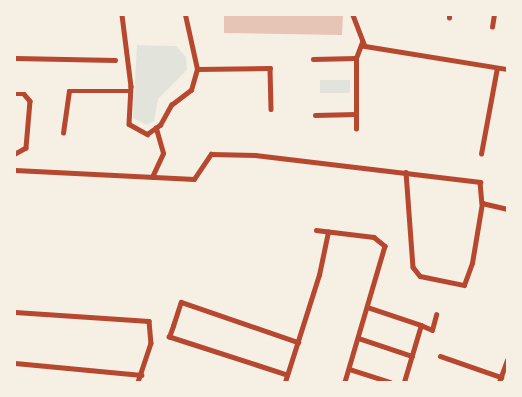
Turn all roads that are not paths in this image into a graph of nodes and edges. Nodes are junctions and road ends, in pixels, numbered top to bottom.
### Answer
1 (122, 15) edge
2 (185, 15) edge
3 (353, 15) edge
4 (494, 15) edge
5 (492, 27) dead end
6 (362, 42) junction
7 (15, 58) edge
8 (313, 58) dead end
9 (356, 58) junction
10 (115, 60) dead end
11 (497, 68) junction
12 (197, 69) junction
13 (507, 69) edge
14 (130, 91) junction
15 (15, 94) edge
16 (271, 109) dead end
17 (356, 114) junction
18 (315, 115) dead end
19 (156, 128) junction
20 (356, 130) dead end
21 (63, 133) dead end
22 (15, 154) edge
23 (481, 154) dead end
24 (15, 170) edge
25 (406, 172) junction
26 (152, 177) junction
27 (482, 203) junction
28 (507, 208) edge
29 (316, 230) dead end
30 (328, 232) junction
31 (368, 307) junction
32 (15, 312) edge
33 (436, 315) dead end
34 (421, 325) junction
35 (358, 338) junction
36 (298, 342) junction
37 (412, 356) junction
38 (440, 356) dead end
39 (507, 360) edge
40 (15, 363) edge
41 (349, 369) junction
42 (141, 375) junction
43 (287, 375) junction
44 (502, 377) edge
45 (138, 382) edge
46 (285, 382) edge
47 (345, 382) edge
48 (390, 382) edge
49 (404, 382) edge

1 - 14 street
2 - 12 street
3 - 6 street
4 - 5 street
6 - 9 street
6 - 11 street
7 - 10 street
8 - 9 street
9 - 17 street
11 - 13 street
11 - 23 street
12 - 16 street
12 - 19 street
14 - 19 street
14 - 21 street
15 - 22 street
17 - 18 street
17 - 20 street
19 - 26 street
24 - 26 street
25 - 26 street
25 - 27 street
25 - 27 street
27 - 28 street
29 - 30 street
30 - 31 street
30 - 36 street
31 - 34 street
31 - 35 street
32 - 42 street
33 - 34 street
34 - 37 street
35 - 37 street
35 - 41 street
36 - 43 street
36 - 43 street
37 - 49 street
38 - 44 street
39 - 44 street
40 - 42 street
41 - 47 street
41 - 48 street
42 - 45 street
43 - 46 street

